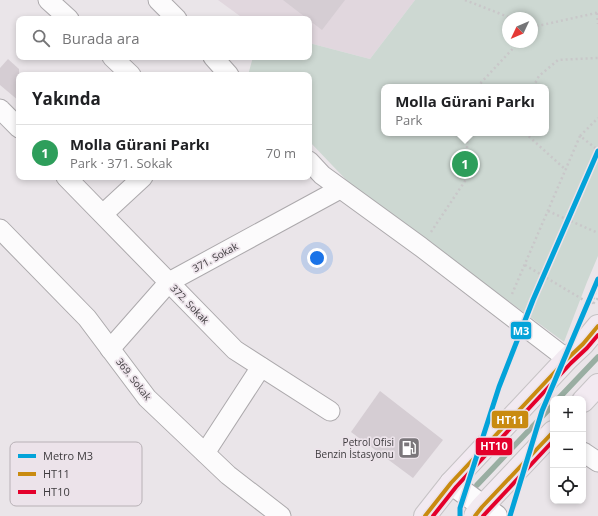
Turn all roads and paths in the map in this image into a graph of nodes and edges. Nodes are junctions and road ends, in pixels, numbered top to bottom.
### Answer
1 (48, 0) edge
2 (158, 0) edge
3 (465, 0) edge
4 (597, 13) edge
5 (502, 14) edge
6 (66, 16) edge
7 (175, 16) edge
8 (598, 24) edge
9 (538, 26) edge
10 (513, 48) edge
11 (598, 58) edge
12 (115, 60) edge
13 (215, 60) edge
14 (128, 72) edge
15 (226, 72) edge
16 (480, 84) edge
17 (534, 84) edge
18 (0, 109) edge
19 (598, 118) edge
20 (16, 125) edge
21 (467, 136) edge
22 (528, 136) edge
23 (580, 136) junction
24 (598, 150) edge
25 (312, 164) edge
26 (566, 170) junction
27 (69, 180) edge
28 (140, 180) edge
29 (340, 188) junction
30 (548, 211) junction
31 (103, 214) junction
32 (0, 228) edge
33 (598, 233) edge
34 (421, 247) junction
35 (525, 265) junction
36 (169, 282) junction
37 (598, 298) edge
38 (505, 311) junction
39 (598, 326) edge
40 (110, 349) junction
41 (567, 359) junction
42 (261, 367) junction
43 (330, 411) dead end
44 (550, 436) edge
45 (205, 453) junction
46 (586, 454) edge
47 (598, 462) edge
48 (451, 483) junction
49 (484, 513) edge
50 (281, 516) edge
51 (425, 516) edge

1 - 6 street
2 - 7 street
3 - 5 path
4 - 8 path
4 - 9 path
10 - 16 path
11 - 17 path
12 - 14 street
13 - 15 street
18 - 20 street
19 - 23 path
21 - 34 path
22 - 26 path
23 - 24 path
23 - 26 path
25 - 29 street
26 - 30 path
27 - 31 street, 372. Sokak
28 - 31 street
29 - 34 street
29 - 36 street, 371. Sokak
30 - 33 path
30 - 35 path
31 - 36 street, 372. Sokak
32 - 40 street, 369. Sokak
34 - 38 street
35 - 37 path
35 - 38 path
36 - 40 street, 371. Sokak
36 - 42 street, 372. Sokak
38 - 41 street
39 - 41 main road
40 - 45 street, 369. Sokak
41 - 48 main road
42 - 43 street, 372. Sokak
42 - 45 street
44 - 49 main road
45 - 50 street, 369. Sokak
46 - 47 street
48 - 49 street
48 - 51 main road

